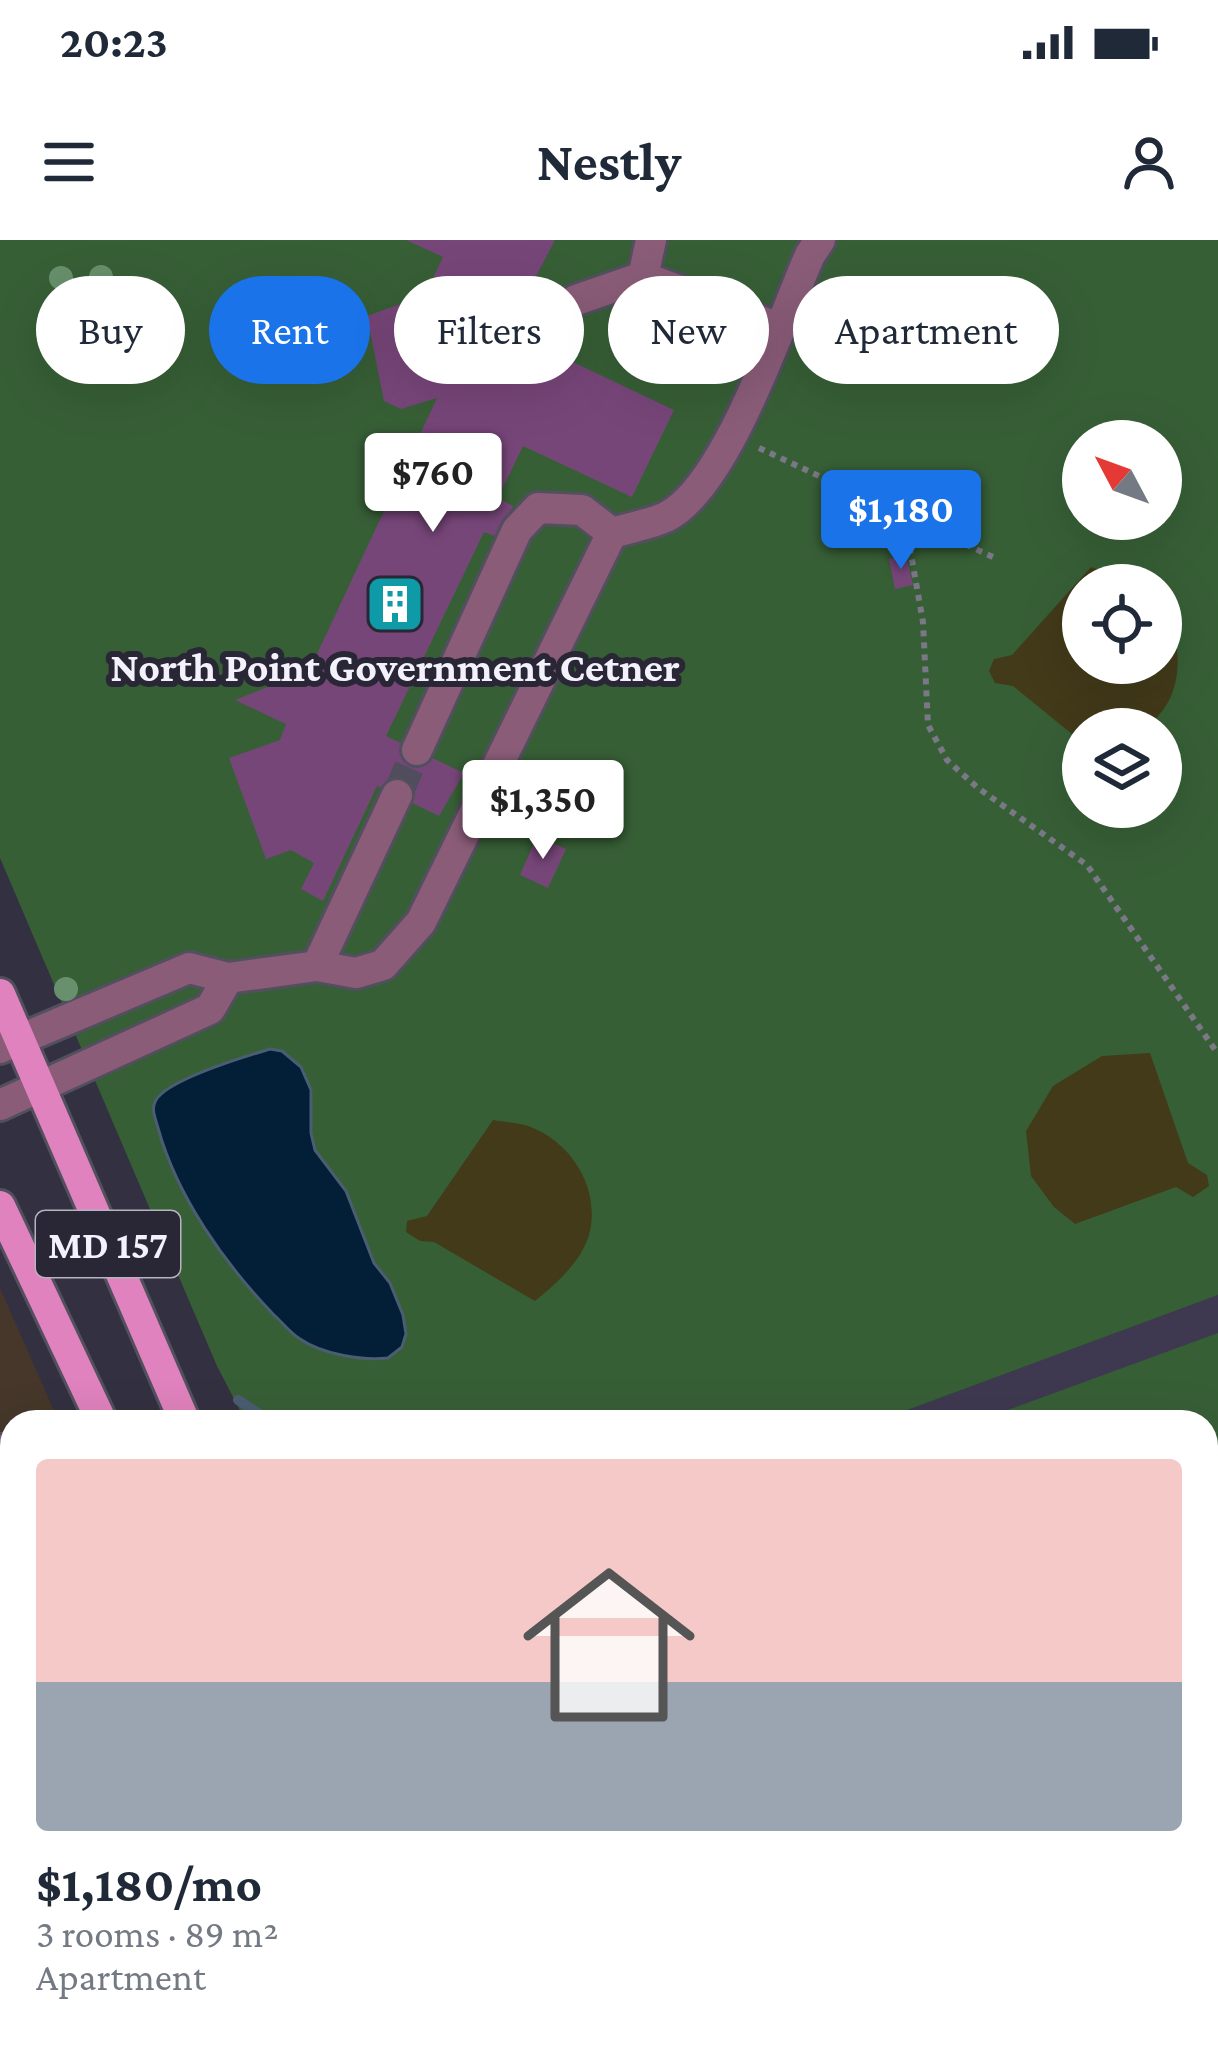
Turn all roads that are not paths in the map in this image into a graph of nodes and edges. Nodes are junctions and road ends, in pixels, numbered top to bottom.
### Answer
1 (651, 240) edge
2 (820, 240) edge
3 (643, 276) edge
4 (769, 324) edge
5 (779, 328) junction
6 (612, 533) junction
7 (417, 750) tunnel mouth
8 (397, 796) tunnel mouth
9 (317, 966) junction
10 (228, 978) junction
11 (0, 994) edge
12 (10, 1044) edge
13 (40, 1088) junction
14 (0, 1105) edge
15 (1, 1210) edge
16 (96, 1410) edge
17 (180, 1410) edge

1 - 3 street
2 - 5 street
4 - 5 street
5 - 6 street
6 - 7 street
6 - 9 street
8 - 9 street
9 - 10 street
10 - 12 street
10 - 13 street
11 - 12 main road, MD 157
12 - 13 main road, MD 157
13 - 14 street
13 - 17 main road, MD 157
15 - 16 main road, MD 157

